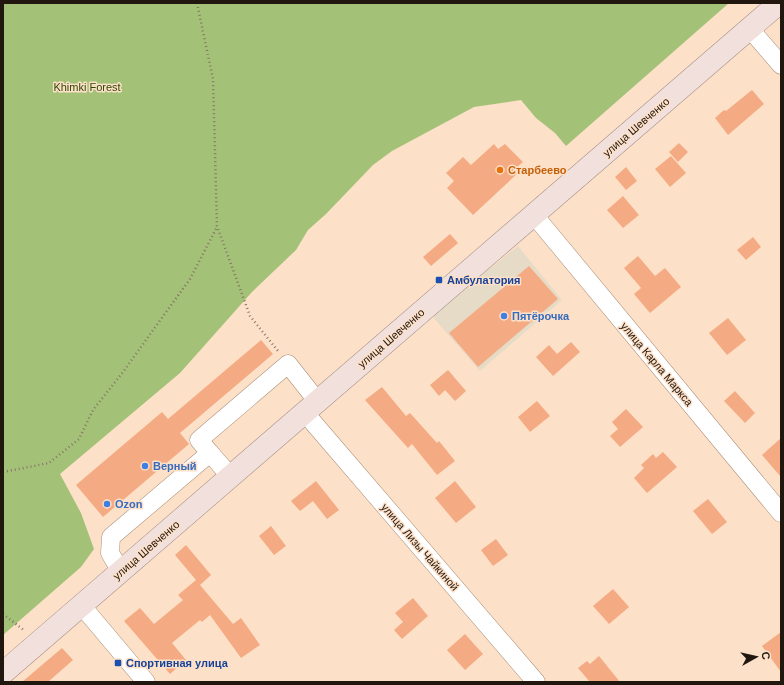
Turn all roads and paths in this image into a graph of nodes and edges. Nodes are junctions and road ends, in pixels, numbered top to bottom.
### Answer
1 (197, 3) edge
2 (779, 3) edge
3 (750, 29) junction
4 (781, 65) edge
5 (534, 215) junction
6 (218, 226) junction
7 (288, 364) junction
8 (312, 407) junction
9 (210, 453) junction
10 (3, 472) edge
11 (230, 477) junction
12 (781, 513) edge
13 (121, 572) junction
14 (82, 606) junction
15 (3, 614) edge
16 (40, 642) junction
17 (3, 673) edge
18 (146, 682) edge
19 (536, 682) edge

1 - 6 path
2 - 3 main road, улица Шевченко
3 - 4 street
3 - 5 main road, улица Шевченко
5 - 8 main road, улица Шевченко
5 - 12 street, улица Карла Маркса
6 - 7 path
6 - 10 path
7 - 8 street, улица Лизы Чайкиной
7 - 9 street
8 - 11 main road, улица Шевченко
8 - 19 street, улица Лизы Чайкиной
9 - 11 street
9 - 13 street
11 - 13 main road, улица Шевченко
13 - 14 main road, улица Шевченко
14 - 16 main road, улица Шевченко
14 - 18 street
15 - 16 path
16 - 17 main road, улица Шевченко

